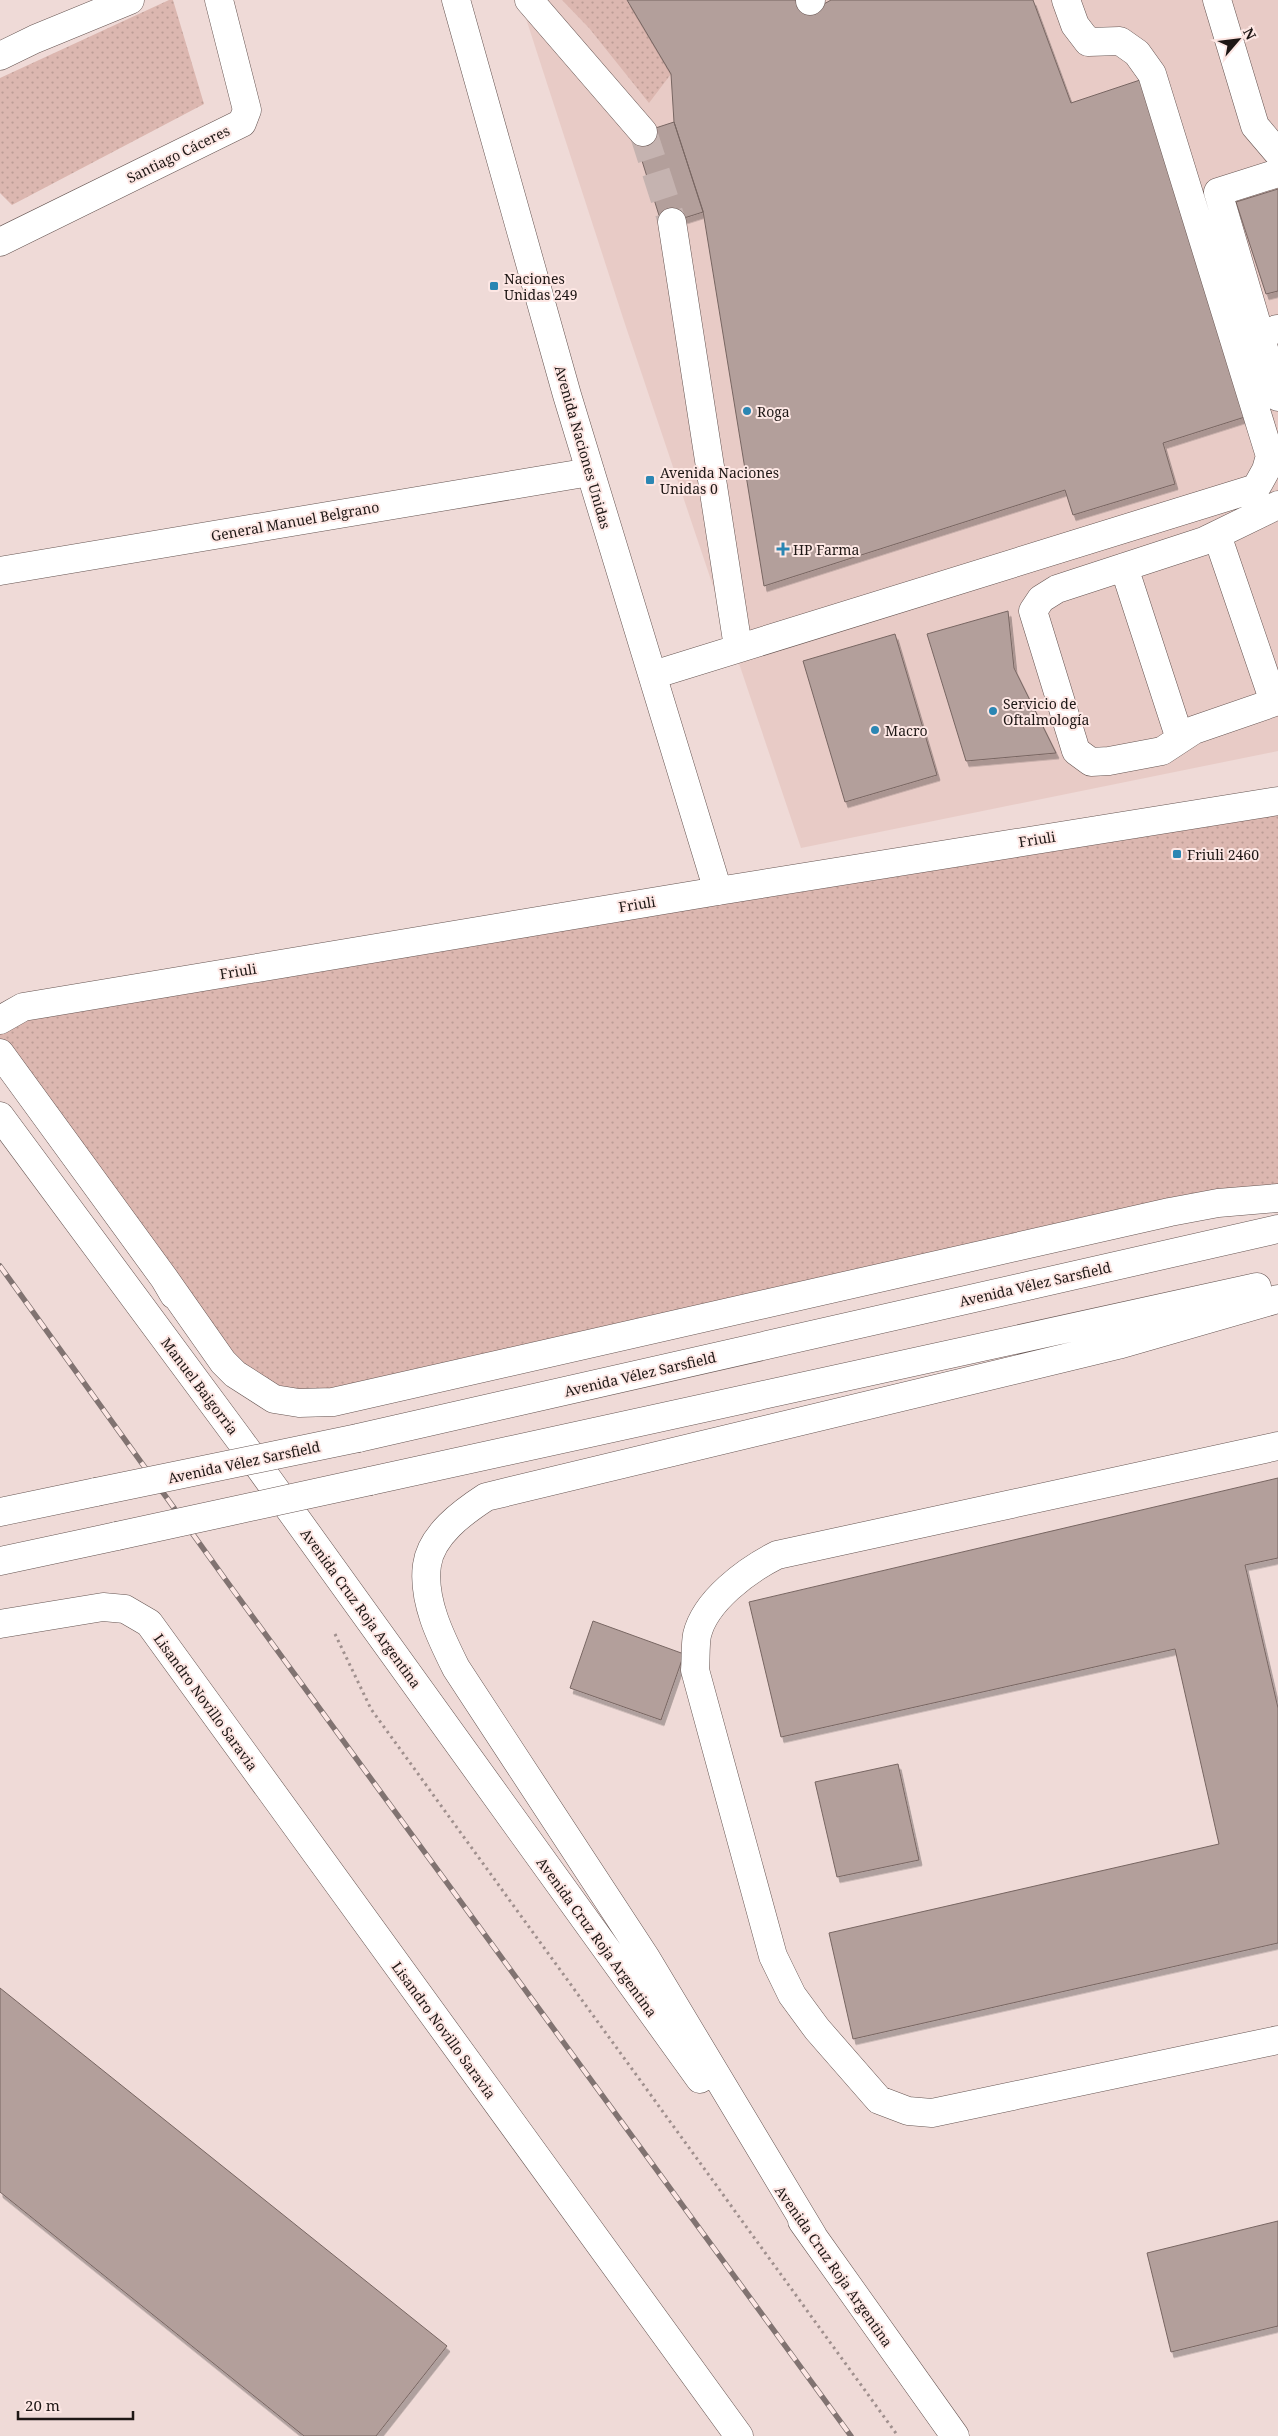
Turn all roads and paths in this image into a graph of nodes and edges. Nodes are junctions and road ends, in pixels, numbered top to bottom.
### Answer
1 (130, 0) edge
2 (219, 0) edge
3 (456, 0) edge
4 (529, 0) edge
5 (1066, 0) edge
6 (1217, 0) edge
7 (0, 56) edge
8 (643, 132) tunnel mouth
9 (1278, 153) edge
10 (1278, 173) edge
11 (672, 222) tunnel mouth
12 (0, 242) edge
13 (1269, 332) edge
14 (1278, 397) edge
15 (590, 472) junction
16 (1278, 505) edge
17 (1217, 535) junction
18 (1124, 567) junction
19 (0, 571) edge
20 (738, 647) junction
21 (653, 675) junction
22 (1276, 702) edge
23 (1180, 739) junction
24 (1278, 801) edge
25 (718, 891) junction
26 (0, 1020) edge
27 (0, 1053) edge
28 (0, 1116) edge
29 (1278, 1198) edge
30 (1278, 1229) edge
31 (164, 1278) junction
32 (1278, 1283) edge
33 (1278, 1299) edge
34 (238, 1439) junction
35 (1278, 1446) edge
36 (0, 1512) edge
37 (0, 1561) edge
38 (0, 1624) edge
39 (333, 1628) dead end
40 (1278, 2040) edge
41 (813, 2236) junction
42 (739, 2436) edge
43 (898, 2436) edge
44 (955, 2436) edge

1 - 7 main road
2 - 12 main road, Santiago Cáceres
3 - 15 main road, Avenida Naciones Unidas
4 - 8 main road
5 - 20 main road
6 - 9 main road
10 - 13 main road
11 - 20 main road
13 - 14 main road
15 - 19 main road, General Manuel Belgrano
15 - 21 main road, Avenida Naciones Unidas
16 - 17 main road
17 - 18 main road
17 - 22 main road
18 - 23 main road
18 - 23 main road
20 - 21 main road
21 - 25 main road, Avenida Naciones Unidas
22 - 23 main road
24 - 25 main road, Friuli
25 - 26 main road, Friuli
27 - 31 main road, Manuel Baigorria
28 - 34 main road, Manuel Baigorria
29 - 31 main road
30 - 36 main road, Avenida Vélez Sarsfield, bridge
31 - 34 main road, Manuel Baigorria
32 - 37 main road, bridge
33 - 41 main road
34 - 41 main road, Avenida Cruz Roja Argentina
35 - 40 main road
38 - 42 main road, Lisandro Novillo Saravia
39 - 43 path
41 - 44 main road, Avenida Cruz Roja Argentina

